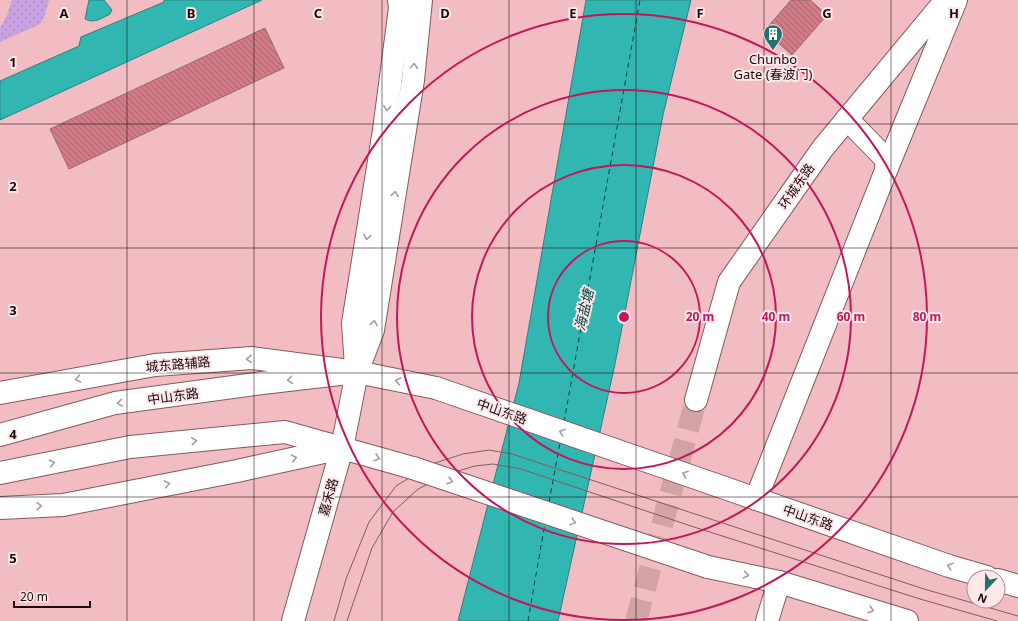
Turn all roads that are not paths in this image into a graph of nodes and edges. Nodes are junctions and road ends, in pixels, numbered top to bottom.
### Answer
1 (400, 0) edge
2 (420, 0) edge
3 (946, 0) edge
4 (956, 0) edge
5 (847, 119) junction
6 (887, 168) junction
7 (357, 372) junction
8 (0, 393) edge
9 (696, 400) tunnel mouth
10 (0, 435) edge
11 (342, 448) junction
12 (0, 473) edge
13 (756, 499) junction
14 (0, 508) edge
15 (966, 571) edge
16 (779, 582) junction
17 (1006, 582) edge
18 (1018, 586) edge
19 (293, 621) edge
20 (767, 621) edge
21 (907, 621) edge

1 -> 7 main road
7 -> 2 main road
3 - 5 main road, 环城东路
4 - 6 main road
5 - 6 main road
5 - 9 main road, 环城东路
6 - 13 main road
7 -> 8 main road, 城东路辅路
7 -> 10 main road, 中山东路
7 - 11 main road, 嘉禾路
13 -> 7 main road, 中山东路, bridge
12 -> 11 main road
14 -> 11 main road
11 -> 16 main road, bridge
11 - 19 main road, 嘉禾路
15 -> 13 main road, 中山东路
16 - 20 main road
16 -> 21 main road
17 - 18 main road

